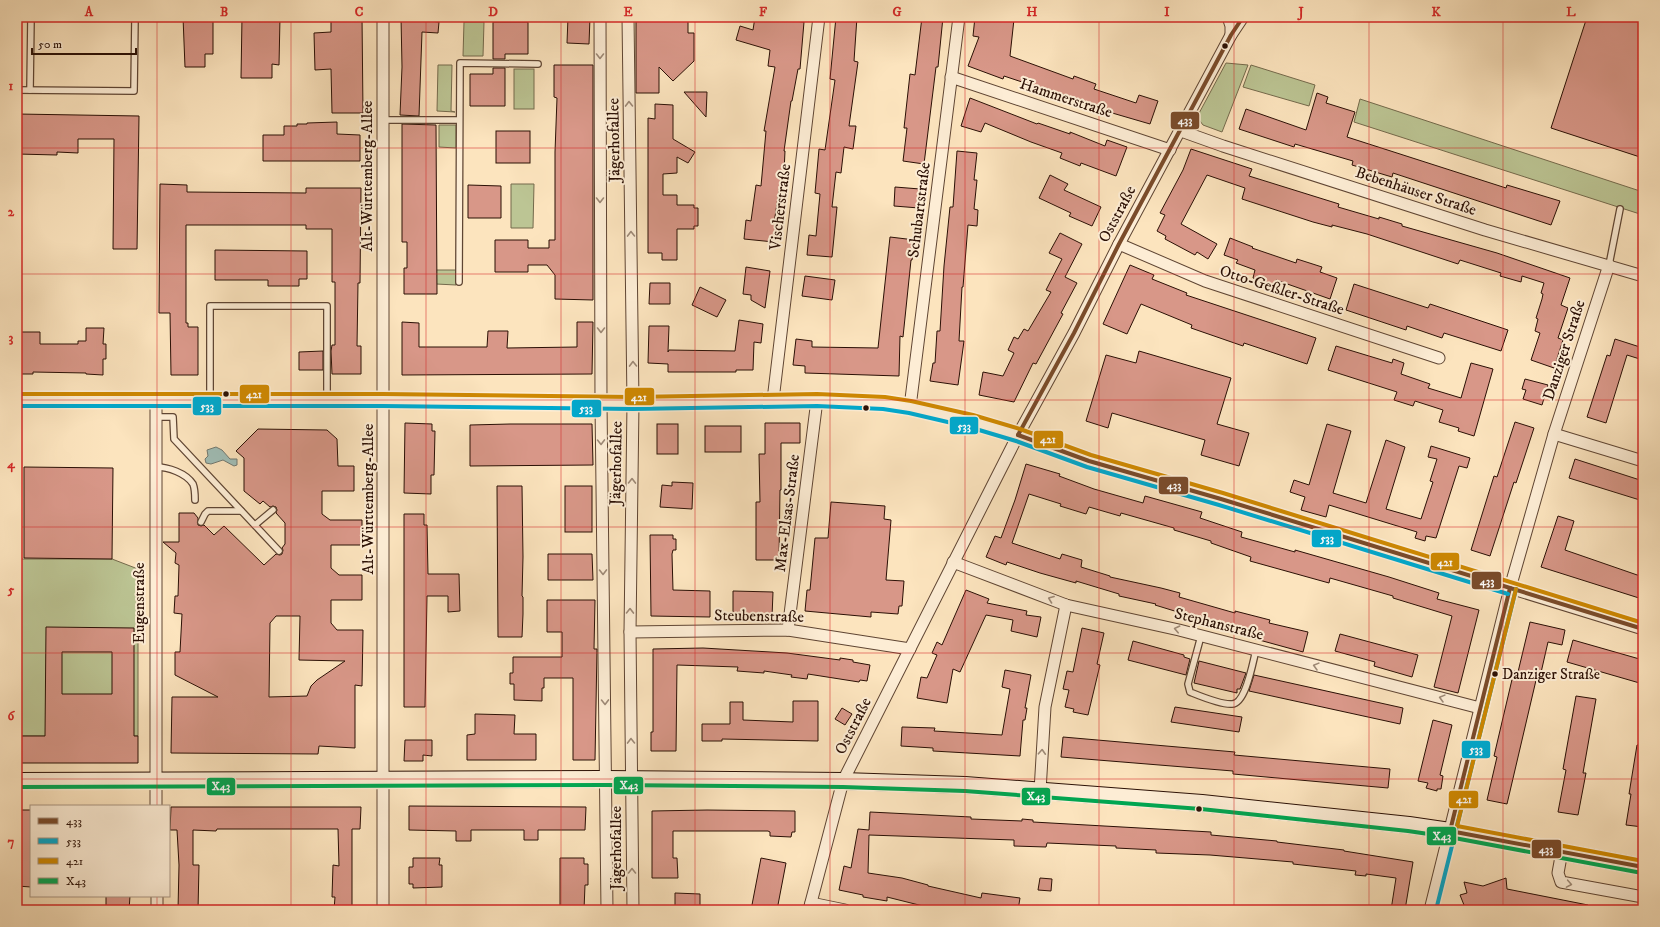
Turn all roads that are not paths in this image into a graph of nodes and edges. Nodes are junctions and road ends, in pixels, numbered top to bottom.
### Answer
1 (31, 17) edge
2 (135, 17) edge
3 (383, 17) edge
4 (600, 17) edge
5 (628, 17) edge
6 (819, 17) edge
7 (960, 17) edge
8 (1228, 17) edge
9 (1243, 17) edge
10 (1231, 35) junction
11 (538, 64) dead end
12 (951, 77) junction
13 (17, 90) edge
14 (30, 90) junction
15 (383, 120) junction
16 (459, 120) junction
17 (1181, 131) junction
18 (1170, 150) junction
19 (1620, 209) dead end
20 (1119, 244) junction
21 (1609, 265) junction
22 (1643, 276) edge
23 (459, 282) dead end
24 (1439, 358) dead end
25 (17, 400) edge
26 (156, 400) junction
27 (210, 400) junction
28 (327, 400) junction
29 (383, 400) junction
30 (773, 400) junction
31 (817, 400) junction
32 (601, 402) junction
33 (633, 403) junction
34 (910, 407) junction
35 (179, 412) dead end
36 (156, 417) junction
37 (173, 417) junction
38 (1554, 434) junction
39 (1018, 435) junction
40 (1643, 461) edge
41 (156, 467) junction
42 (195, 500) dead end
43 (273, 510) dead end
44 (241, 511) junction
45 (201, 522) dead end
46 (255, 525) junction
47 (279, 551) dead end
48 (953, 562) junction
49 (1510, 588) junction
50 (1066, 605) junction
51 (1643, 629) edge
52 (788, 630) junction
53 (630, 632) junction
54 (1202, 636) junction
55 (910, 649) junction
56 (1256, 650) junction
57 (1480, 708) junction
58 (606, 779) junction
59 (632, 779) junction
60 (383, 780) junction
61 (843, 780) junction
62 (17, 781) edge
63 (156, 781) junction
64 (1040, 791) junction
65 (156, 805) edge
66 (1450, 831) junction
67 (1562, 851) junction
68 (1643, 867) edge
69 (157, 897) edge
70 (1643, 897) edge
71 (810, 907) edge
72 (157, 910) edge
73 (383, 910) edge
74 (607, 910) edge
75 (633, 910) edge
76 (845, 910) edge
77 (1430, 910) edge

1 - 14 lane
2 - 14 lane
3 - 15 street, Alt-Württemberg-Allee
4 -> 32 street, Jägerhofallee
33 -> 5 street, Jägerhofallee
6 - 30 street, Vischerstraße
7 - 12 street, Schubartstraße
8 - 10 street
9 - 10 street, Oststraße
10 - 17 street, Oststraße
11 - 16 lane
12 - 18 street, Hammerstraße
12 - 34 street, Schubartstraße
13 - 14 lane
15 - 16 lane
15 - 29 street, Alt-Württemberg-Allee
16 - 23 lane
17 - 18 street, Oststraße
17 - 21 street, Bebenhäuser Straße
18 - 20 street, Oststraße
19 - 21 lane
20 - 24 street, Otto-Geßler-Straße
20 - 39 street, Oststraße
21 - 22 street, Bebenhäuser Straße
21 - 38 street, Danziger Straße
25 - 26 street
26 - 27 street
26 - 36 street, Eugenstraße
27 - 28 street
27 - 28 lane
28 - 29 street
29 - 32 street
29 - 60 street, Alt-Württemberg-Allee
30 - 31 street
30 - 33 street
31 - 34 street
31 - 52 street, Max-Elsas-Straße
32 - 33 street
32 -> 58 street, Jägerhofallee
53 -> 33 street, Jägerhofallee
34 - 39 street
35 - 37 lane
36 - 37 lane
36 - 41 street, Eugenstraße
37 - 44 lane
38 - 40 street
38 - 49 street, Danziger Straße
39 - 48 street, Oststraße
39 - 49 street
41 - 42 lane
41 - 63 street, Eugenstraße
43 - 46 lane
44 - 45 lane
44 - 46 lane
46 - 47 lane
50 -> 48 street, Stephanstraße
48 - 55 street, Oststraße
49 - 51 street
49 - 57 street, Danziger Straße
54 -> 50 street, Stephanstraße
64 -> 50 street
52 - 53 street, Steubenstraße
52 - 55 street, Steubenstraße
59 -> 53 street, Jägerhofallee
54 - 56 street, Stephanstraße
54 - 56 lane
55 - 61 street, Oststraße
57 -> 56 street, Stephanstraße
57 - 66 street, Danziger Straße
58 - 59 main road
58 - 60 main road
58 - 74 street, Jägerhofallee
59 - 61 main road
75 -> 59 street, Jägerhofallee
60 - 63 main road
60 - 73 street, Alt-Württemberg-Allee
61 - 64 main road
61 - 71 street, Oststraße
62 - 63 main road
63 - 65 street, Eugenstraße
64 - 66 main road
66 - 67 main road
66 - 77 street, Danziger Straße
67 - 68 main road
67 -> 70 street
69 - 72 street
71 - 76 street

